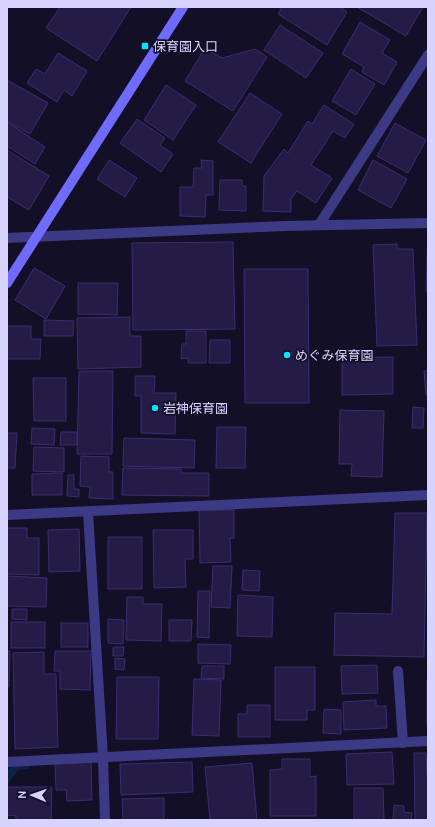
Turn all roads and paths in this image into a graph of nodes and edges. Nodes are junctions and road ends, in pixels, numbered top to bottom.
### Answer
1 (183, 7) edge
2 (428, 55) edge
3 (428, 223) edge
4 (319, 225) junction
5 (37, 237) junction
6 (7, 238) edge
7 (7, 283) edge
8 (428, 495) edge
9 (88, 512) junction
10 (7, 515) edge
11 (398, 671) dead end
12 (428, 741) edge
13 (403, 742) junction
14 (103, 758) junction
15 (7, 762) edge
16 (105, 820) edge

1 - 5 street
2 - 4 street
3 - 4 street
4 - 5 street
5 - 6 street
5 - 7 street
8 - 9 street
9 - 10 street
9 - 14 street
11 - 13 street
12 - 13 street
13 - 14 street
14 - 15 street
14 - 16 street

